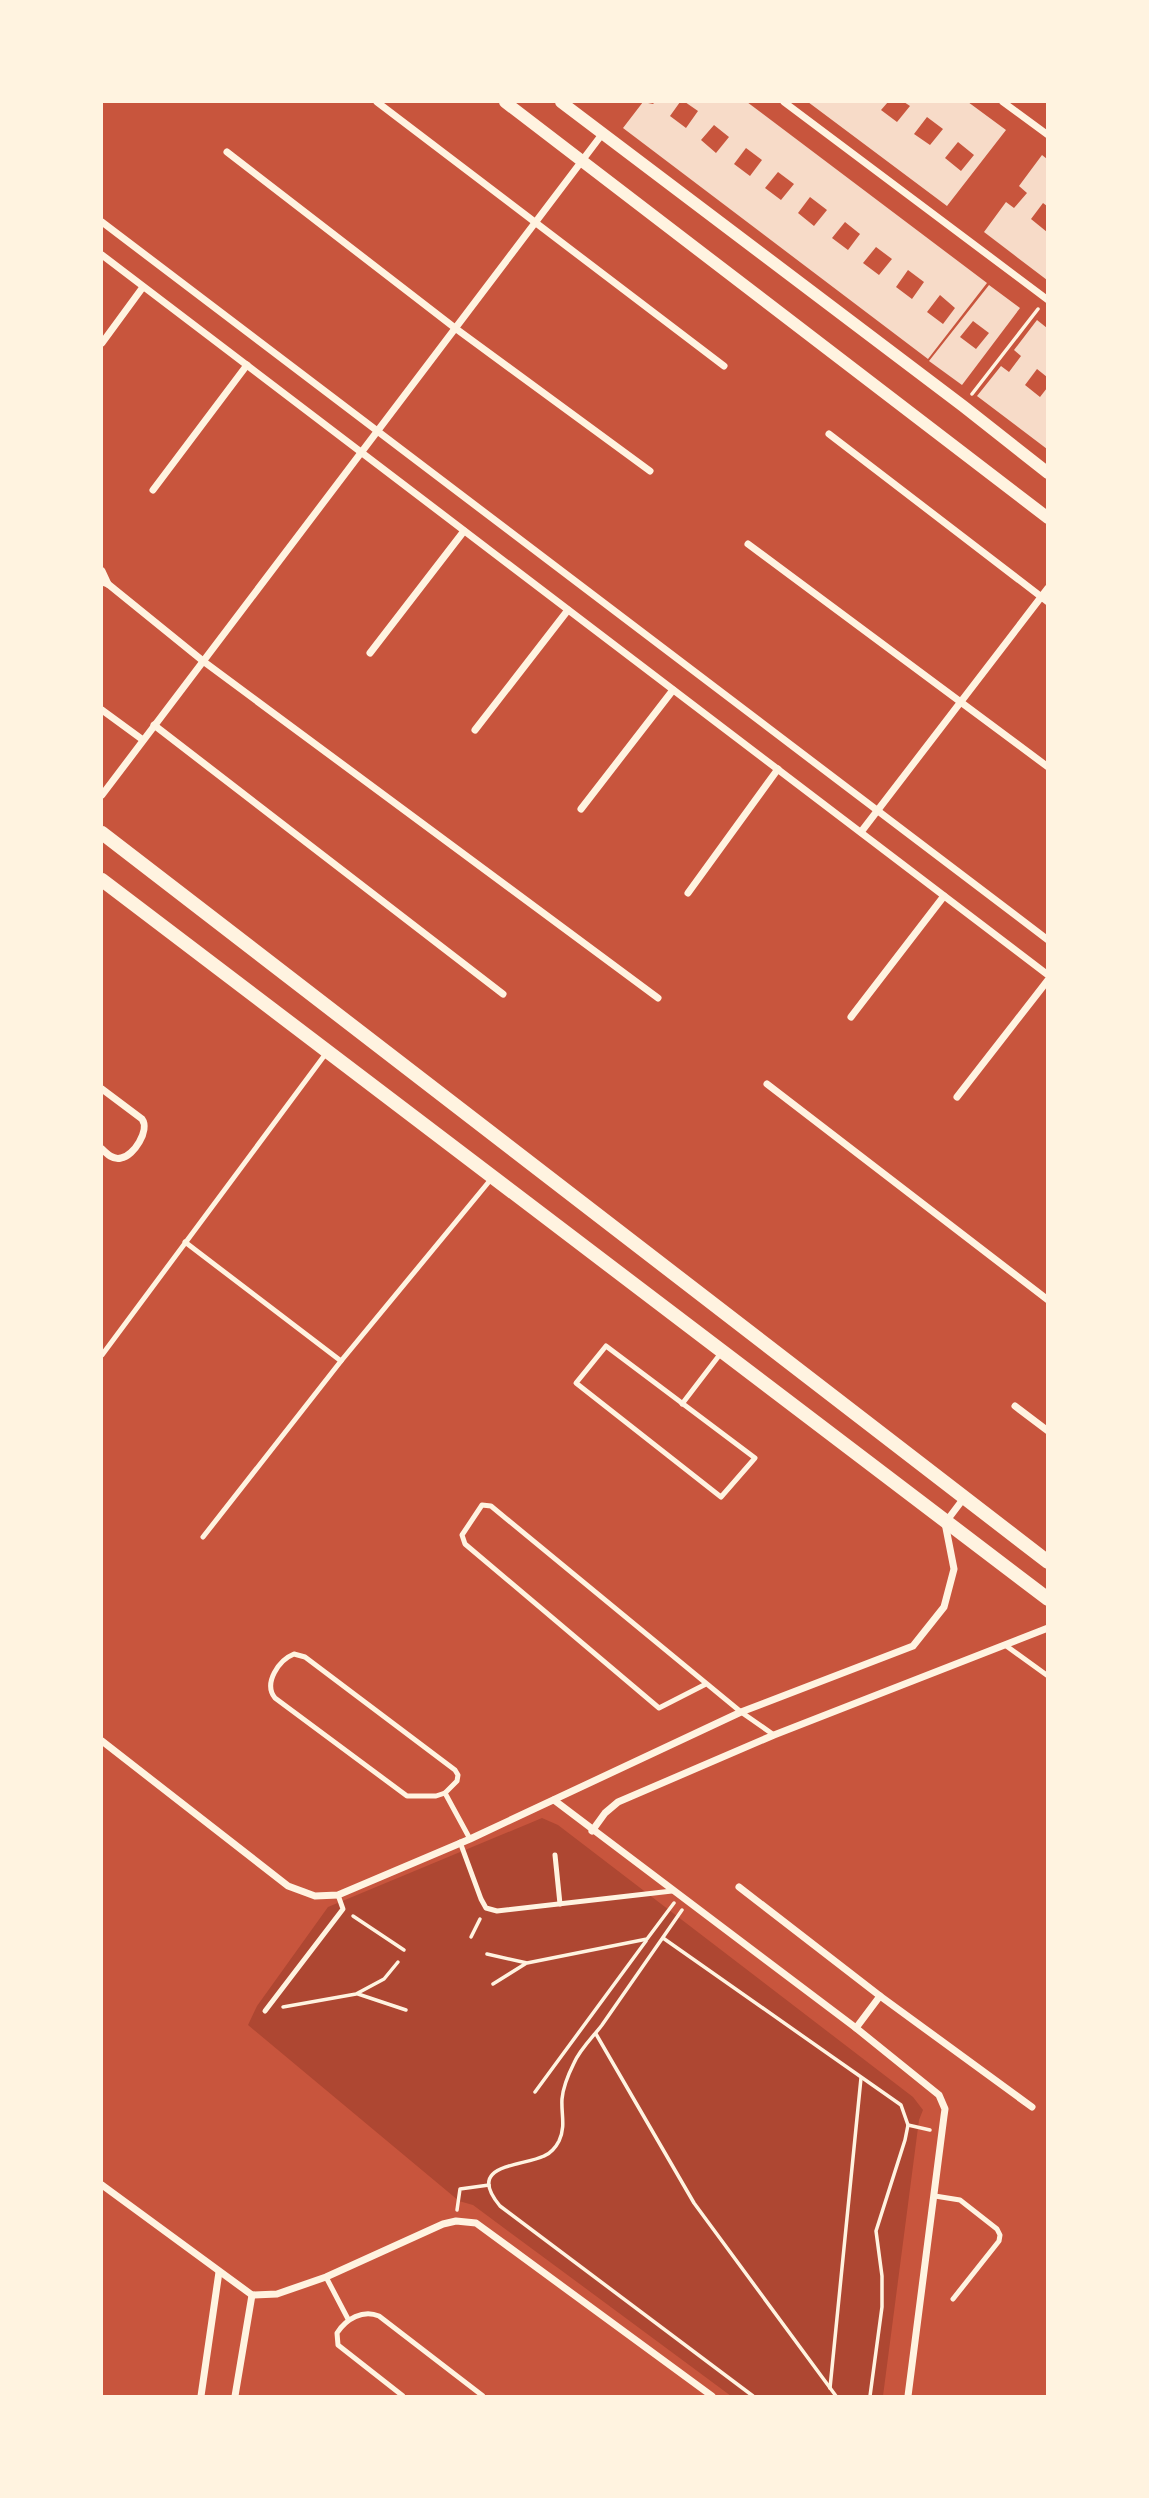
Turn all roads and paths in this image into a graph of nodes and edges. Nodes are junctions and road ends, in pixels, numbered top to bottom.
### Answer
1 (377, 102) edge
2 (505, 102) edge
3 (561, 102) edge
4 (784, 102) edge
5 (1003, 102) edge
6 (603, 133) junction
7 (1048, 135) edge
8 (227, 152) dead end
9 (582, 161) junction
10 (102, 222) edge
11 (535, 222) junction
12 (102, 255) edge
13 (143, 287) junction
14 (1046, 300) edge
15 (455, 328) junction
16 (102, 343) edge
17 (247, 365) junction
18 (724, 366) dead end
19 (963, 406) junction
20 (377, 430) junction
21 (829, 434) dead end
22 (361, 452) junction
23 (650, 471) dead end
24 (1048, 473) edge
25 (153, 490) dead end
26 (1048, 518) edge
27 (464, 531) junction
28 (748, 544) dead end
29 (102, 571) edge
30 (105, 583) edge
31 (1048, 588) edge
32 (1044, 599) edge
33 (568, 610) junction
34 (370, 653) dead end
35 (203, 661) junction
36 (673, 690) junction
37 (960, 702) junction
38 (102, 710) edge
39 (154, 725) junction
40 (475, 730) dead end
41 (143, 740) junction
42 (1048, 768) edge
43 (778, 769) junction
44 (102, 795) edge
45 (581, 809) dead end
46 (877, 811) junction
47 (861, 832) junction
48 (102, 833) edge
49 (102, 880) edge
50 (688, 893) dead end
51 (944, 896) junction
52 (1048, 940) edge
53 (1048, 977) edge
54 (503, 994) dead end
55 (658, 998) dead end
56 (851, 1017) dead end
57 (327, 1052) junction
58 (767, 1084) dead end
59 (102, 1089) edge
60 (957, 1097) dead end
61 (102, 1149) edge
62 (492, 1178) junction
63 (185, 1242) junction
64 (1048, 1300) edge
65 (722, 1353) junction
66 (102, 1355) edge
67 (341, 1361) junction
68 (682, 1404) junction
69 (1015, 1406) dead end
70 (1048, 1431) edge
71 (964, 1498) junction
72 (945, 1523) junction
73 (203, 1537) dead end
74 (1048, 1562) edge
75 (1048, 1599) edge
76 (1048, 1628) edge
77 (1005, 1644) junction
78 (1048, 1676) edge
79 (706, 1684) junction
80 (741, 1712) junction
81 (774, 1735) junction
82 (102, 1741) edge
83 (445, 1793) junction
84 (554, 1800) junction
85 (592, 1831) junction
86 (470, 1839) junction
87 (460, 1842) junction
88 (555, 1855) dead end
89 (739, 1887) dead end
90 (676, 1894) junction
91 (338, 1895) junction
92 (688, 1902) junction
93 (560, 1904) junction
94 (486, 1908) junction
95 (343, 1909) junction
96 (471, 1937) dead end
97 (663, 1938) junction
98 (647, 1939) junction
99 (404, 1950) dead end
100 (488, 1954) dead end
101 (398, 1962) dead end
102 (527, 1963) junction
103 (494, 1984) dead end
104 (356, 1994) junction
105 (880, 1996) junction
106 (406, 2010) dead end
107 (265, 2011) joint
108 (856, 2028) junction
109 (596, 2034) junction
110 (861, 2078) junction
111 (535, 2092) dead end
112 (1032, 2107) dead end
113 (908, 2125) junction
114 (943, 2133) junction
115 (102, 2185) edge
116 (489, 2185) junction
117 (935, 2196) junction
118 (456, 2221) junction
119 (219, 2272) junction
120 (326, 2277) junction
121 (252, 2295) junction
122 (953, 2299) dead end
123 (348, 2319) junction
124 (830, 2388) junction
125 (201, 2396) edge
126 (235, 2396) edge
127 (402, 2396) edge
128 (483, 2396) edge
129 (712, 2396) edge
130 (753, 2396) edge
131 (836, 2396) edge
132 (870, 2396) edge
133 (908, 2396) edge

1 - 11 street
2 - 9 street
3 - 6 street
4 - 14 street
5 - 7 street
6 - 9 street
6 - 19 street
8 - 15 street
9 - 11 street
9 - 26 street
10 - 20 street
11 - 15 street
11 - 18 street
12 - 13 street
13 - 16 street
13 - 17 street
14 - 19 path
15 - 20 street
15 - 23 street
17 - 22 street
17 - 25 street
19 - 24 street
20 - 22 street
20 - 46 street
21 - 32 street
22 - 27 street
22 - 35 street
27 - 33 street
27 - 34 street
28 - 37 street
29 - 30 street
30 - 35 street
31 - 32 street
32 - 37 street
33 - 36 street
33 - 40 street
35 - 39 street
35 - 55 street
36 - 43 street
36 - 45 street
37 - 42 street
37 - 46 street
38 - 41 street
39 - 41 street
39 - 54 street
41 - 44 street
43 - 47 street
43 - 50 street
46 - 47 street
46 - 52 street
47 - 51 street
48 - 71 main road
49 - 57 main road
51 - 53 street
51 - 56 street
53 - 60 street
57 - 62 main road
57 - 63 lane
58 - 64 street
59 - 61 street
62 - 65 main road
62 - 67 lane
63 - 66 lane
63 - 67 lane
65 - 68 lane
65 - 72 main road
67 - 73 lane
68 - 68 lane
69 - 70 street
71 - 72 street
71 - 74 main road
72 - 75 main road
72 - 80 street
76 - 77 street
77 - 78 lane
77 - 81 street
79 - 79 lane
79 - 80 lane
80 - 81 lane
80 - 84 street
81 - 85 street
82 - 91 street
83 - 83 lane
83 - 86 lane
84 - 85 street
84 - 86 street
85 - 90 street
86 - 87 street
87 - 91 street
87 - 94 lane
88 - 93 lane
89 - 105 street
90 - 92 street
90 - 93 lane
90 - 98 path
91 - 95 lane
92 - 97 path
92 - 108 street
93 - 94 lane
94 - 96 path
95 - 99 path
95 - 107 lane
97 - 109 path
97 - 110 path
98 - 102 path
98 - 111 path
100 - 102 path
101 - 104 path
102 - 103 path
104 - 106 path
104 - 107 path
105 - 108 street
105 - 112 street
108 - 114 street
109 - 116 path
109 - 124 path
110 - 113 path
110 - 124 path
113 - 114 path
113 - 132 path
114 - 117 street
115 - 119 street
116 - 118 path
116 - 130 path
117 - 122 lane
117 - 133 street
118 - 120 street
118 - 129 street
119 - 121 street
119 - 125 street
120 - 121 street
120 - 123 lane
121 - 126 street
123 - 127 lane
123 - 128 lane
124 - 131 path

